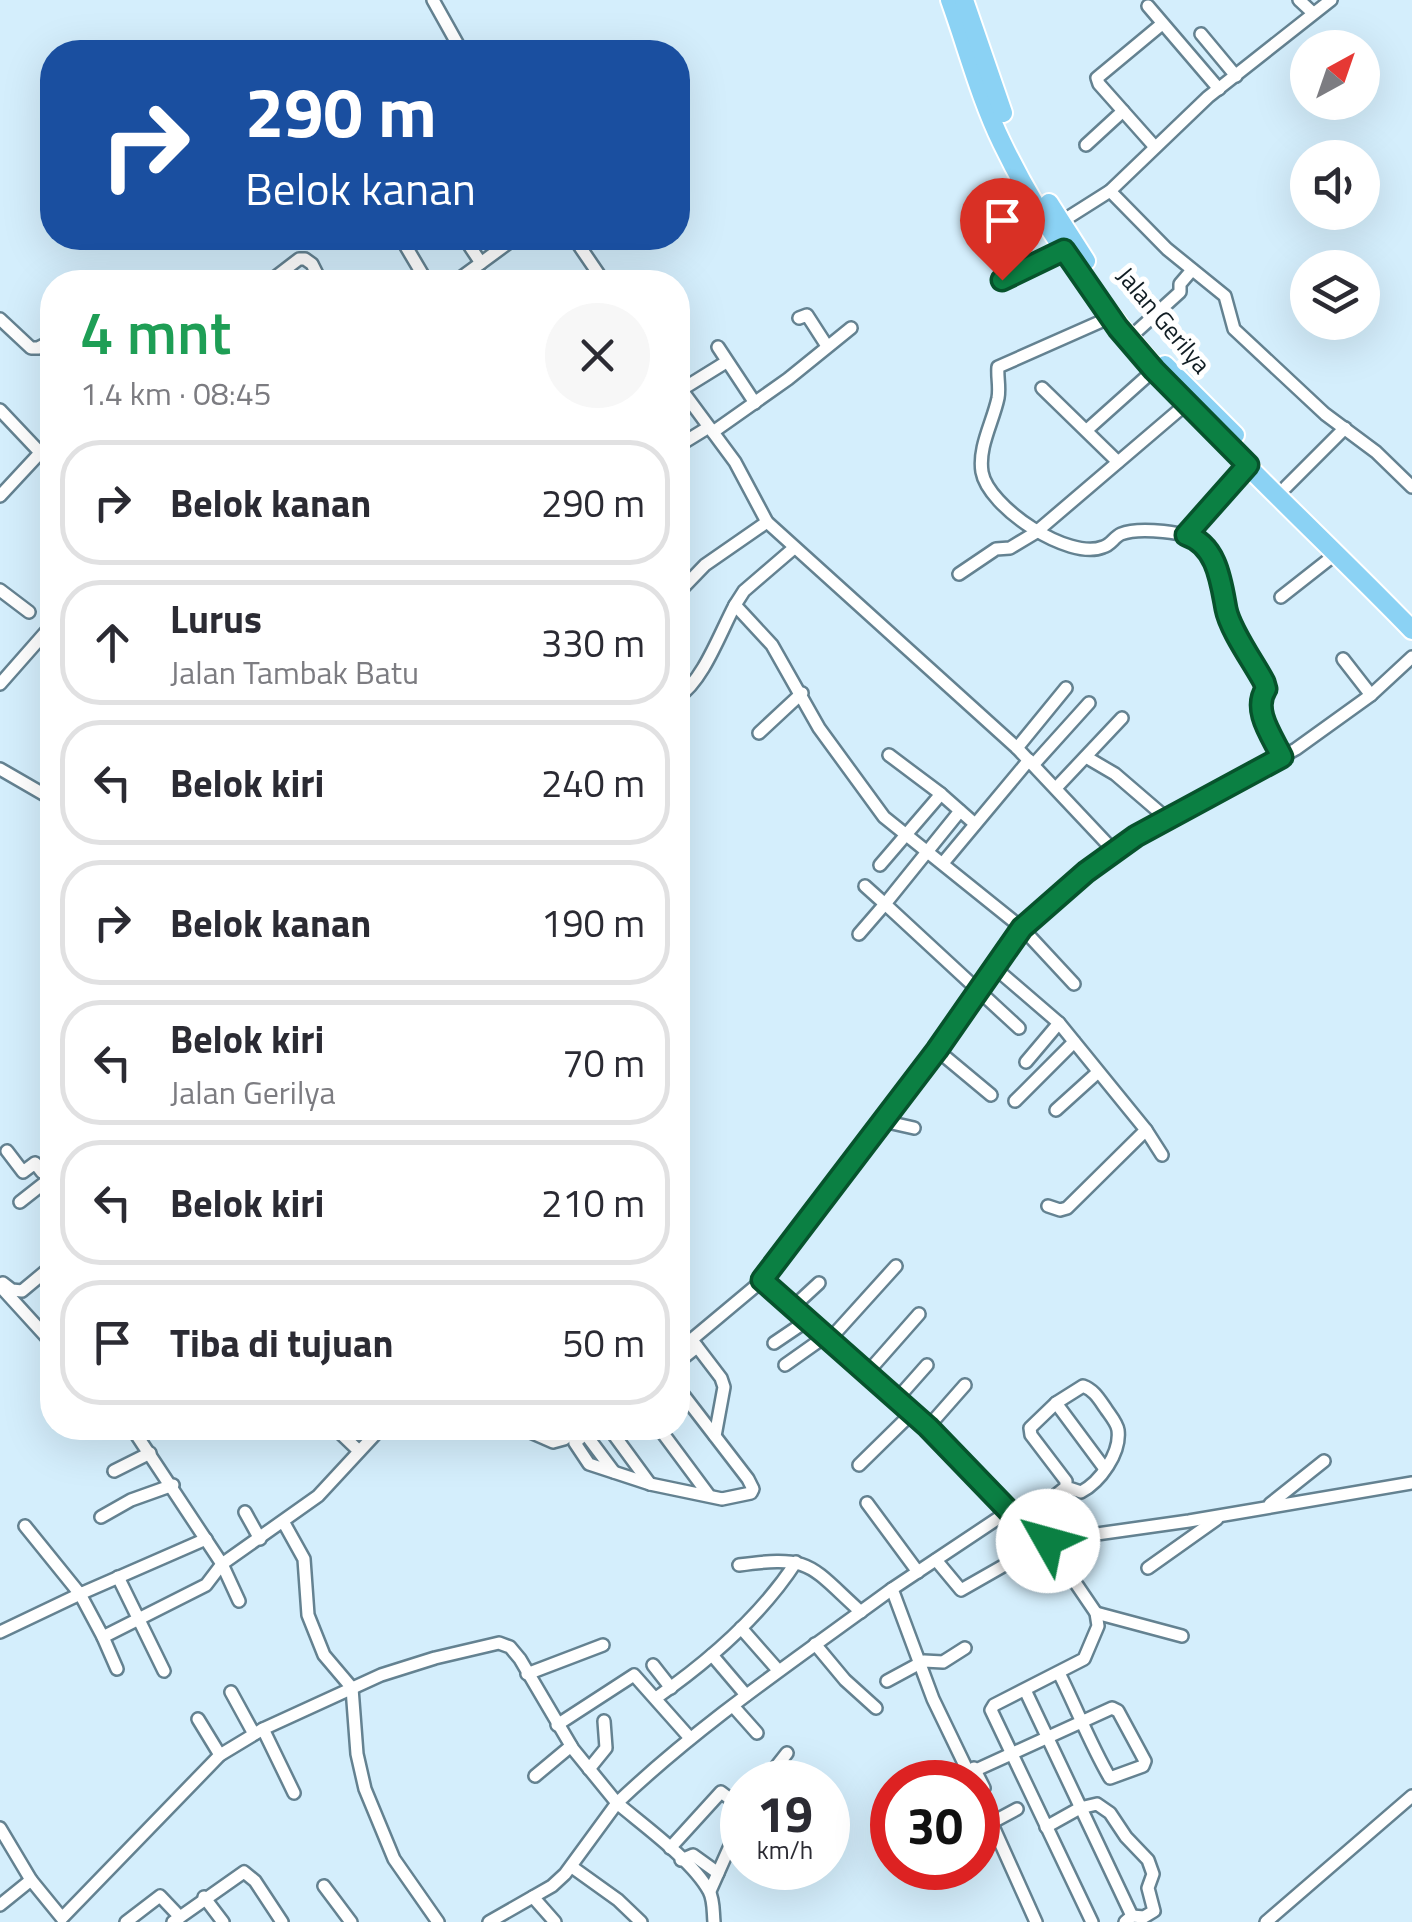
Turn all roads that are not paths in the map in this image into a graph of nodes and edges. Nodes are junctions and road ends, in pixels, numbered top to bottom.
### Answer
1 (432, 0) edge
2 (1300, 0) edge
3 (1331, 0) edge
4 (959, 5) edge
5 (1148, 6) dead end
6 (1313, 13) junction
7 (1162, 24) junction
8 (1201, 34) dead end
9 (455, 40) edge
10 (1236, 76) junction
11 (1219, 89) junction
12 (1123, 111) junction
13 (1086, 145) dead end
14 (1155, 146) junction
15 (1110, 191) junction
16 (1061, 222) junction
17 (471, 250) edge
18 (499, 250) edge
19 (1064, 250) junction
20 (480, 263) junction
21 (285, 270) edge
22 (315, 270) edge
23 (471, 270) edge
24 (1192, 270) junction
25 (1002, 280) dead end
26 (798, 318) dead end
27 (1111, 318) junction
28 (0, 319) edge
29 (851, 328) dead end
30 (1136, 332) junction
31 (40, 345) edge
32 (827, 346) junction
33 (718, 347) dead end
34 (723, 364) dead end
35 (1154, 370) junction
36 (690, 382) edge
37 (1173, 382) junction
38 (1042, 388) dead end
39 (690, 402) edge
40 (755, 402) junction
41 (1186, 405) junction
42 (0, 410) edge
43 (1345, 428) junction
44 (1088, 429) junction
45 (711, 430) junction
46 (690, 440) edge
47 (40, 453) joint
48 (1118, 462) junction
49 (1248, 465) junction
50 (1412, 486) edge
51 (1286, 487) junction
52 (0, 496) edge
53 (766, 522) junction
54 (1035, 533) junction
55 (1186, 535) junction
56 (793, 547) junction
57 (1337, 553) junction
58 (960, 574) dead end
59 (690, 581) edge
60 (0, 590) edge
61 (1281, 597) dead end
62 (735, 605) junction
63 (28, 612) dead end
64 (1412, 613) edge
65 (1412, 630) edge
66 (40, 642) edge
67 (1412, 657) edge
68 (1343, 659) dead end
69 (0, 684) edge
70 (1066, 688) dead end
71 (690, 690) edge
72 (802, 692) junction
73 (1371, 695) junction
74 (1089, 702) dead end
75 (1122, 718) dead end
76 (759, 733) dead end
77 (1018, 748) junction
78 (889, 755) dead end
79 (1086, 757) junction
80 (1282, 757) junction
81 (1032, 762) junction
82 (0, 770) edge
83 (1056, 788) junction
84 (40, 792) edge
85 (941, 794) junction
86 (960, 811) junction
87 (1166, 817) junction
88 (976, 824) junction
89 (907, 834) junction
90 (926, 850) junction
91 (1114, 851) junction
92 (942, 863) junction
93 (880, 866) dead end
94 (866, 886) dead end
95 (886, 904) junction
96 (1022, 928) junction
97 (859, 934) dead end
98 (995, 968) junction
99 (1074, 984) dead end
100 (978, 989) junction
101 (1058, 1023) junction
102 (1019, 1028) dead end
103 (1074, 1042) junction
104 (937, 1050) junction
105 (1026, 1062) dead end
106 (1098, 1073) junction
107 (990, 1095) dead end
108 (1015, 1101) dead end
109 (1056, 1110) dead end
110 (883, 1121) junction
111 (914, 1128) dead end
112 (1146, 1130) junction
113 (7, 1151) dead end
114 (1162, 1155) dead end
115 (40, 1167) edge
116 (40, 1183) edge
117 (20, 1202) dead end
118 (1048, 1206) dead end
119 (896, 1266) dead end
120 (40, 1276) edge
121 (762, 1280) junction
122 (0, 1283) edge
123 (819, 1283) dead end
124 (793, 1307) junction
125 (919, 1314) dead end
126 (808, 1320) junction
127 (40, 1328) edge
128 (828, 1338) junction
129 (694, 1343) junction
130 (774, 1343) dead end
131 (690, 1345) edge
132 (690, 1348) edge
133 (784, 1364) dead end
134 (927, 1365) dead end
135 (867, 1373) junction
136 (965, 1385) dead end
137 (896, 1400) junction
138 (1056, 1403) junction
139 (690, 1404) edge
140 (911, 1414) junction
141 (928, 1427) junction
142 (715, 1436) junction
143 (141, 1440) edge
144 (348, 1440) edge
145 (370, 1440) edge
146 (592, 1440) edge
147 (618, 1440) edge
148 (668, 1440) edge
149 (359, 1451) junction
150 (150, 1453) junction
151 (1324, 1461) dead end
152 (859, 1465) dead end
153 (1106, 1468) junction
154 (114, 1471) dead end
155 (1412, 1483) edge
156 (650, 1484) junction
157 (173, 1485) junction
158 (1066, 1487) junction
159 (708, 1494) junction
160 (868, 1503) dead end
161 (1267, 1506) junction
162 (1009, 1511) junction
163 (244, 1512) dead end
164 (1230, 1512) junction
165 (102, 1516) dead end
166 (284, 1523) junction
167 (25, 1526) dead end
168 (206, 1539) junction
169 (260, 1539) junction
170 (1048, 1541) junction
171 (936, 1560) junction
172 (796, 1562) junction
173 (222, 1564) junction
174 (739, 1565) dead end
175 (1148, 1568) dead end
176 (918, 1572) junction
177 (118, 1576) junction
178 (892, 1590) junction
179 (80, 1594) junction
180 (239, 1601) dead end
181 (861, 1612) junction
182 (1096, 1613) junction
183 (140, 1620) junction
184 (741, 1628) junction
185 (0, 1632) edge
186 (1182, 1636) dead end
187 (103, 1638) junction
188 (815, 1644) junction
189 (603, 1645) dead end
190 (965, 1648) dead end
191 (712, 1655) junction
192 (920, 1664) junction
193 (653, 1665) dead end
194 (116, 1670) dead end
195 (778, 1670) junction
196 (164, 1671) dead end
197 (1059, 1673) junction
198 (527, 1674) junction
199 (887, 1681) dead end
200 (352, 1688) junction
201 (671, 1688) junction
202 (1025, 1690) junction
203 (231, 1692) dead end
204 (746, 1695) junction
205 (656, 1698) junction
206 (733, 1706) junction
207 (876, 1708) dead end
208 (198, 1719) dead end
209 (1083, 1720) junction
210 (604, 1721) dead end
211 (558, 1725) junction
212 (258, 1732) junction
213 (757, 1733) dead end
214 (960, 1737) dead end
215 (690, 1738) junction
216 (1046, 1738) junction
217 (571, 1746) junction
218 (787, 1753) dead end
219 (1010, 1754) junction
220 (220, 1755) junction
221 (781, 1760) edge
222 (967, 1760) edge
223 (969, 1760) edge
224 (1000, 1763) edge
225 (589, 1769) junction
226 (536, 1776) dead end
227 (294, 1792) dead end
228 (720, 1793) edge
229 (1412, 1796) edge
230 (617, 1803) junction
231 (1080, 1808) junction
232 (1017, 1810) dead end
233 (1000, 1818) edge
234 (1046, 1827) junction
235 (0, 1828) edge
236 (1000, 1843) edge
237 (670, 1848) junction
238 (681, 1860) junction
239 (572, 1867) junction
240 (720, 1868) edge
241 (718, 1873) junction
242 (31, 1880) junction
243 (324, 1886) dead end
244 (710, 1891) junction
245 (204, 1897) junction
246 (532, 1897) junction
247 (0, 1905) edge
248 (176, 1919) edge
249 (1128, 1919) edge
250 (61, 1920) edge
251 (126, 1922) edge
252 (223, 1922) edge
253 (282, 1922) edge
254 (350, 1922) edge
255 (438, 1922) edge
256 (490, 1922) edge
257 (554, 1922) edge
258 (641, 1922) edge
259 (714, 1922) edge
260 (1036, 1922) edge
261 (1092, 1922) edge
262 (1266, 1922) edge

1 - 9 street
2 - 6 street
3 - 6 street
4 - 16 highway, Jalan Gerilya
4 - 19 highway, Jalan Gerilya
5 - 7 street
6 - 10 street
7 - 11 street
7 - 12 street
8 - 10 street
10 - 11 street
11 - 14 street
12 - 13 street
12 - 14 street
14 - 15 street
15 - 16 street
15 - 24 street
16 - 30 highway, Jalan Gerilya
17 - 20 street
18 - 20 street
19 - 25 street
19 - 27 highway, Jalan Gerilya
20 - 23 street
21 - 22 street
24 - 30 street
24 - 43 street
26 - 32 street
27 - 35 highway, Jalan Gerilya
27 - 54 street
28 - 31 street
29 - 32 street
30 - 37 highway, Jalan Gerilya
32 - 40 street
33 - 40 street
34 - 36 street
35 - 37 highway, Jalan Gerilya
35 - 44 street
37 - 41 highway, Jalan Gerilya
37 - 51 highway, Jalan Gerilya
38 - 44 street
39 - 45 street
40 - 45 street
41 - 48 street
41 - 49 highway, Jalan Gerilya
42 - 47 street
43 - 50 street
43 - 51 street
44 - 48 street
45 - 46 street
45 - 53 street
47 - 52 street
48 - 54 street
49 - 55 street
49 - 57 highway, Jalan Gerilya
51 - 64 highway, Jalan Gerilya
53 - 56 street
53 - 59 street
54 - 55 street
54 - 58 street
55 - 80 street
56 - 62 street
56 - 77 street
57 - 61 street
57 - 65 highway, Jalan Gerilya
60 - 63 street
62 - 71 street
62 - 72 street
66 - 69 street
67 - 73 street
68 - 73 street
70 - 77 street
72 - 76 street
72 - 89 street
73 - 80 street
74 - 81 street
75 - 79 street
77 - 81 street
78 - 85 street
79 - 83 street
79 - 87 street
80 - 87 street
81 - 83 street
81 - 88 street
82 - 84 street
83 - 91 street
85 - 86 street
85 - 89 street
86 - 88 street
86 - 90 street
87 - 91 street
88 - 92 street
89 - 90 street
89 - 93 street
90 - 92 street
90 - 95 street
91 - 96 street
92 - 96 street
94 - 95 street
95 - 97 street
95 - 100 street
96 - 98 street
96 - 99 street
98 - 100 street
98 - 101 street
100 - 102 street
100 - 104 street
101 - 103 street
101 - 105 street
103 - 106 street
103 - 108 street
104 - 107 street
104 - 110 street
106 - 109 street
106 - 112 street
110 - 111 street
110 - 121 street
112 - 114 street
112 - 118 street
113 - 115 street
116 - 117 street
119 - 128 street
120 - 122 street
121 - 124 street
121 - 129 street
122 - 127 street
123 - 124 street
124 - 126 street
125 - 135 street
126 - 128 street
126 - 130 street
128 - 133 street
128 - 135 street
129 - 131 street
129 - 132 street
129 - 142 street
134 - 137 street
135 - 137 street
136 - 141 street
137 - 140 street
138 - 153 street
138 - 153 street
138 - 158 street
139 - 142 street
140 - 141 street
140 - 152 street
141 - 162 street
142 - 159 street
143 - 150 street
144 - 149 street
145 - 149 street
146 - 156 street
147 - 156 street
148 - 159 street
149 - 166 street
150 - 154 street
150 - 157 street
151 - 161 street
153 - 158 street
155 - 161 street
156 - 159 street
157 - 165 street
157 - 168 street
158 - 170 street
160 - 176 street
161 - 164 street
162 - 170 street
162 - 171 street
163 - 169 street
164 - 170 street
164 - 175 street
166 - 169 street
166 - 200 street
167 - 179 street
168 - 173 street
168 - 177 street
169 - 173 street
170 - 171 street
170 - 182 street
171 - 176 street
172 - 174 street
172 - 181 street
172 - 184 street
173 - 180 street
173 - 183 street
176 - 178 street
177 - 179 street
177 - 183 street
178 - 181 street
178 - 192 street
179 - 185 street
179 - 187 street
181 - 188 street
182 - 186 street
182 - 197 street
183 - 187 street
183 - 196 street
184 - 191 street
184 - 195 street
187 - 194 street
188 - 195 street
188 - 207 street
189 - 198 street
190 - 192 street
191 - 201 street
191 - 204 street
192 - 199 street
192 - 222 street
193 - 201 street
195 - 204 street
197 - 202 street
197 - 209 street
198 - 200 street
198 - 211 street
200 - 212 street
200 - 255 street
201 - 205 street
202 - 216 street
202 - 219 street
203 - 212 street
204 - 206 street
205 - 211 street
205 - 215 street
206 - 213 street
206 - 215 street
208 - 220 street
209 - 209 street
209 - 216 street
210 - 225 street
211 - 217 street
212 - 220 street
212 - 227 street
214 - 223 street
215 - 230 street
216 - 219 street
216 - 231 street
217 - 225 street
217 - 226 street
218 - 221 street
219 - 224 street
219 - 234 street
220 - 250 street
225 - 230 street
228 - 237 street
229 - 262 street
230 - 237 street
230 - 239 street
231 - 234 street
231 - 249 street
231 - 249 street
232 - 233 street
234 - 261 street
235 - 242 street
236 - 260 street
237 - 238 street
238 - 241 street
238 - 244 street
239 - 246 street
239 - 258 street
240 - 241 street
241 - 244 street
242 - 247 street
242 - 250 street
243 - 254 street
244 - 259 street
245 - 248 street
245 - 252 street
245 - 253 street
246 - 256 street
246 - 257 street
248 - 251 street

